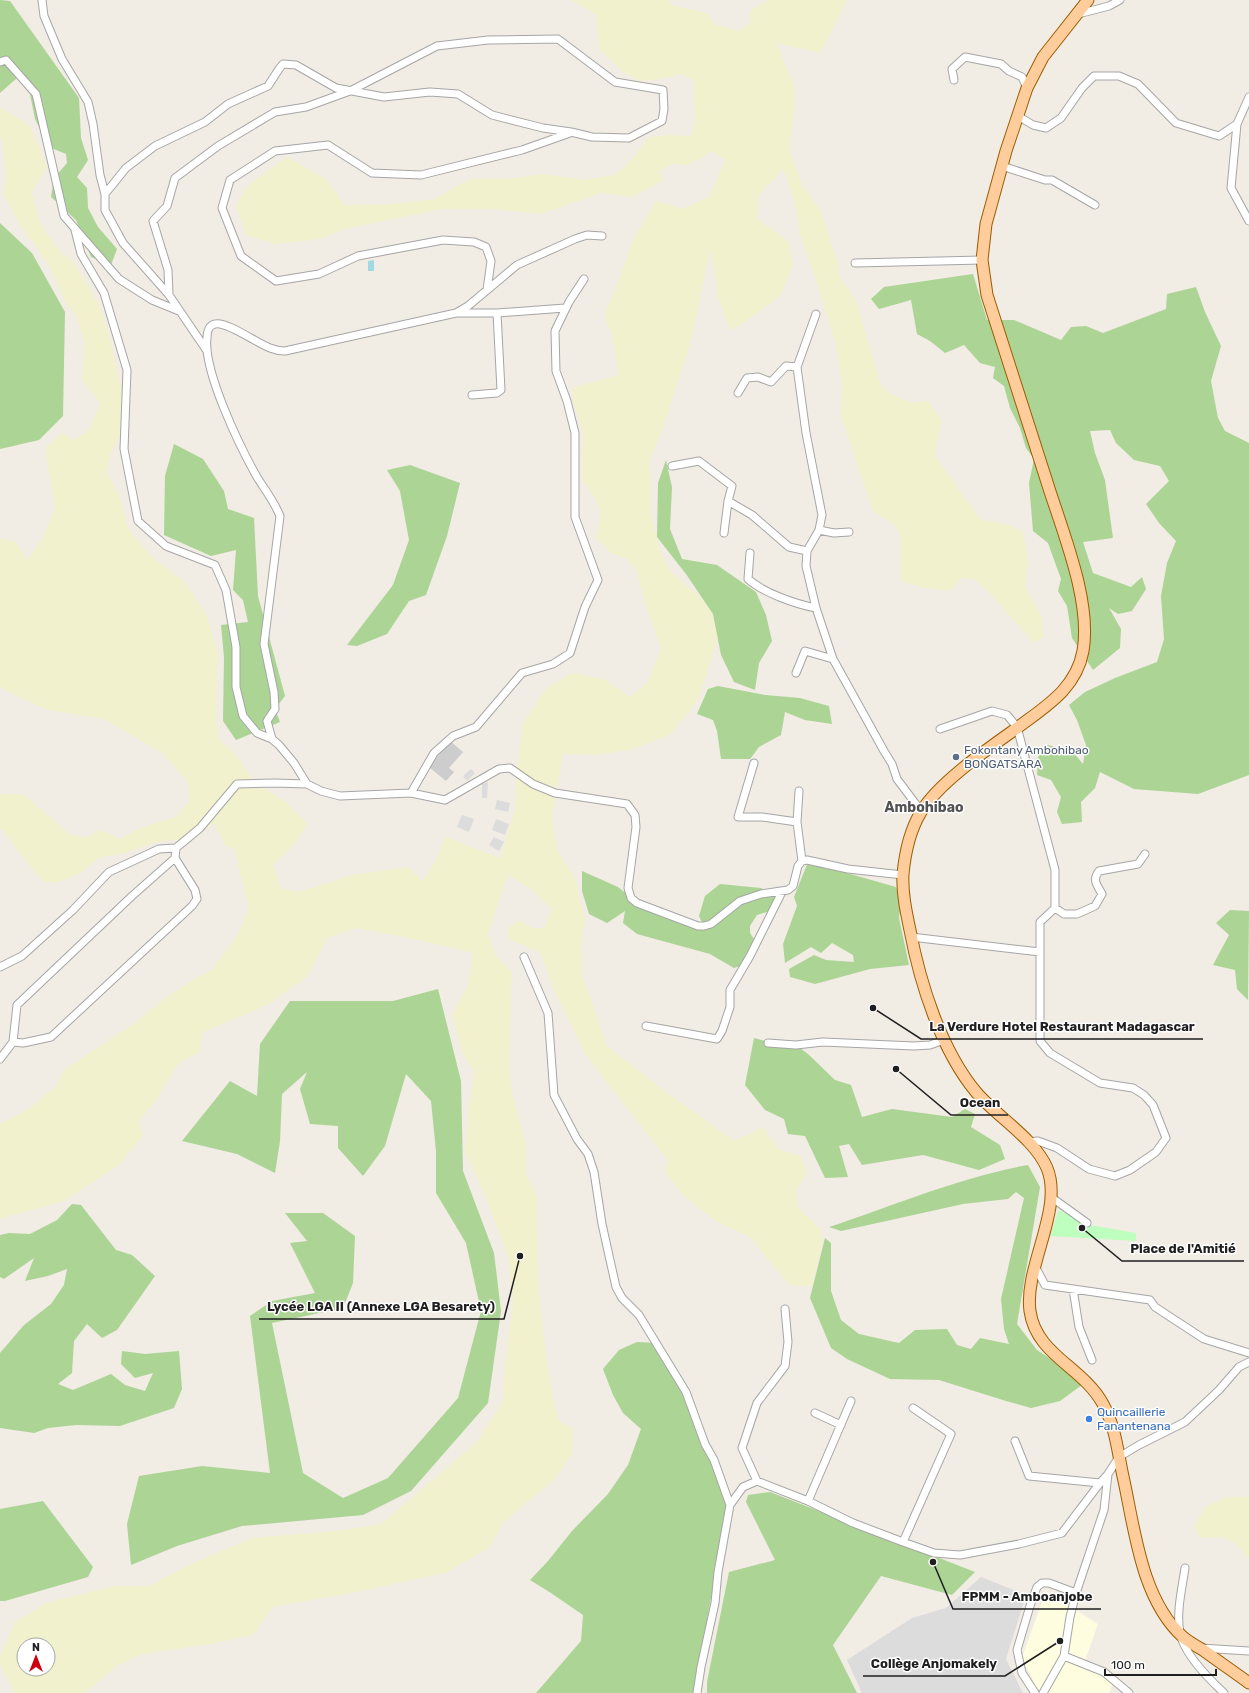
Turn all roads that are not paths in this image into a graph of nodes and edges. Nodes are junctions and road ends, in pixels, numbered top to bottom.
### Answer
1 (42, 0) edge
2 (1088, 0) edge
3 (1120, 0) edge
4 (1078, 14) junction
5 (0, 62) edge
6 (954, 80) dead end
7 (1027, 88) junction
8 (350, 91) junction
9 (1249, 97) edge
10 (1018, 116) junction
11 (1237, 124) junction
12 (571, 132) junction
13 (1002, 166) junction
14 (105, 194) junction
15 (1095, 205) dead end
16 (1249, 222) edge
17 (75, 230) junction
18 (602, 236) dead end
19 (982, 260) junction
20 (855, 263) dead end
21 (584, 279) dead end
22 (487, 290) junction
23 (169, 295) junction
24 (565, 308) junction
25 (179, 311) junction
26 (456, 313) junction
27 (497, 313) junction
28 (816, 314) dead end
29 (207, 352) junction
30 (797, 367) junction
31 (738, 394) dead end
32 (472, 395) dead end
33 (672, 466) dead end
34 (728, 501) junction
35 (819, 530) junction
36 (849, 532) dead end
37 (724, 533) dead end
38 (807, 551) junction
39 (750, 553) dead end
40 (816, 608) junction
41 (833, 659) junction
42 (796, 673) dead end
43 (1017, 727) junction
44 (940, 729) dead end
45 (272, 739) junction
46 (754, 763) dead end
47 (307, 784) junction
48 (799, 791) dead end
49 (411, 793) junction
50 (921, 811) junction
51 (797, 822) junction
52 (176, 848) junction
53 (1145, 854) dead end
54 (175, 858) junction
55 (802, 862) junction
56 (903, 875) junction
57 (782, 892) junction
58 (1055, 908) junction
59 (911, 937) junction
60 (1040, 952) junction
61 (524, 957) dead end
62 (0, 967) edge
63 (646, 1026) dead end
64 (944, 1040) junction
65 (13, 1042) junction
66 (768, 1043) dead end
67 (0, 1059) edge
68 (1028, 1142) junction
69 (1051, 1197) junction
70 (1087, 1223) dead end
71 (1035, 1266) junction
72 (1073, 1289) junction
73 (785, 1309) dead end
74 (1249, 1353) edge
75 (1092, 1360) dead end
76 (1249, 1362) edge
77 (851, 1401) dead end
78 (913, 1408) dead end
79 (815, 1413) dead end
80 (841, 1425) junction
81 (1015, 1441) dead end
82 (1119, 1457) junction
83 (1108, 1474) junction
84 (756, 1481) junction
85 (1100, 1483) junction
86 (808, 1501) junction
87 (730, 1505) junction
88 (903, 1542) junction
89 (1185, 1568) dead end
90 (1076, 1593) junction
91 (1180, 1635) junction
92 (1198, 1648) junction
93 (1249, 1651) edge
94 (1064, 1656) junction
95 (1249, 1682) edge
96 (697, 1693) edge
97 (1035, 1693) edge
98 (1043, 1693) edge
99 (1129, 1693) edge
100 (1224, 1693) edge

1 - 14 street
2 - 4 main road
3 - 4 street
4 - 7 main road
5 - 17 street
6 - 7 street
7 - 10 main road
8 - 12 street
8 - 12 street
8 - 14 street
8 - 23 street
9 - 11 street
10 - 11 street
10 - 13 main road
11 - 16 street
12 - 22 street
13 - 15 street
13 - 19 main road
14 - 23 street
17 - 25 street
17 - 45 street
18 - 22 street
19 - 20 street
19 - 43 main road
21 - 24 street
22 - 26 street
23 - 25 street
24 - 27 street
24 - 49 street
25 - 29 street
26 - 27 street
26 - 29 street
27 - 32 street
28 - 30 street
29 - 45 street
30 - 31 street
30 - 35 street
33 - 34 street
34 - 37 street
34 - 38 street
35 - 36 street
35 - 38 street
38 - 40 street
39 - 40 street
40 - 41 street
41 - 42 street
41 - 50 street
43 - 44 street
43 - 50 main road
43 - 58 street
45 - 47 street
46 - 51 street
47 - 49 street
47 - 52 street
48 - 51 street
49 - 57 street
50 - 56 main road
51 - 55 street
52 - 54 street
52 - 62 street
53 - 58 street
54 - 65 street
54 - 65 street
55 - 56 street
55 - 57 street
56 - 59 main road
57 - 63 street
58 - 60 street
59 - 60 street
59 - 64 main road
60 - 68 street
61 - 87 street
64 - 66 street
64 - 68 main road
65 - 67 street
68 - 69 main road
69 - 70 street
69 - 71 main road
71 - 72 street
71 - 82 main road
72 - 74 street
72 - 75 street
73 - 84 street
76 - 82 street
77 - 80 street
78 - 88 street
79 - 80 street
80 - 86 street
81 - 85 street
82 - 83 street
82 - 91 main road
83 - 85 street
83 - 90 street
84 - 86 street
84 - 87 street
85 - 88 street
86 - 88 street
87 - 96 street
89 - 91 street
90 - 94 street
90 - 97 street
91 - 92 main road
91 - 100 street
92 - 93 street
92 - 95 main road
94 - 98 street
94 - 99 street

